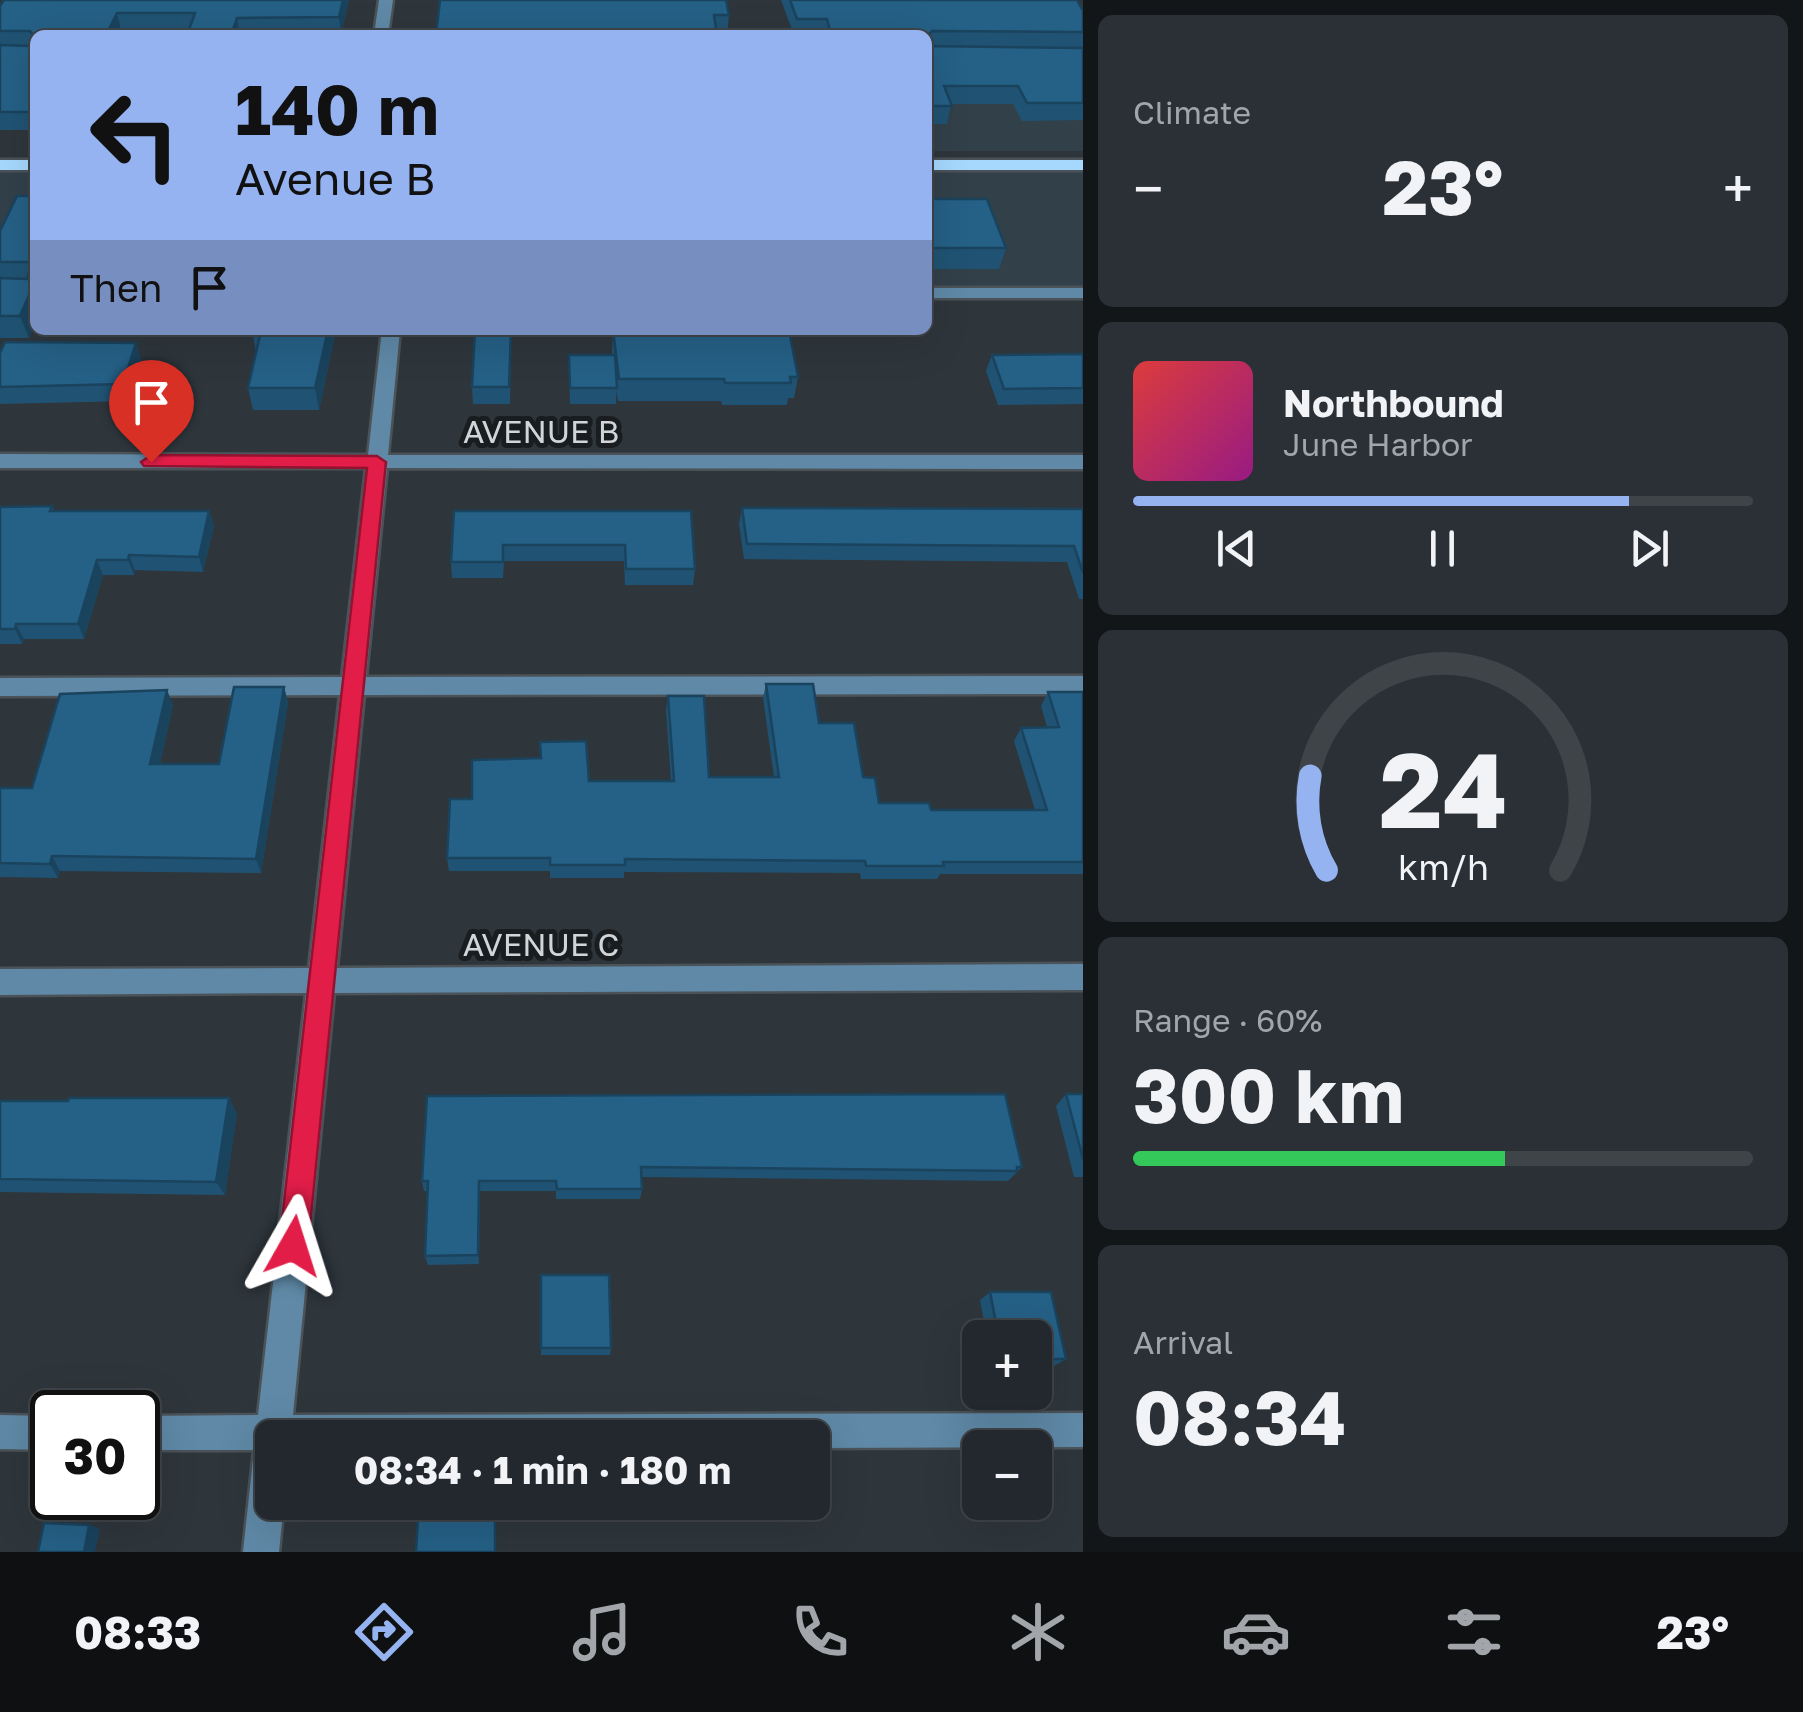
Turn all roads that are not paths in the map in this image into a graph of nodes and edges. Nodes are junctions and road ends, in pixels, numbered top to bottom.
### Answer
1 (386, 0) edge
2 (382, 30) edge
3 (0, 165) edge
4 (30, 165) edge
5 (932, 166) edge
6 (1083, 166) edge
7 (932, 293) edge
8 (1083, 293) edge
9 (390, 335) edge
10 (0, 461) edge
11 (377, 462) junction
12 (1083, 462) edge
13 (1083, 686) edge
14 (0, 687) edge
15 (353, 688) junction
16 (1083, 977) edge
17 (0, 982) edge
18 (321, 982) junction
19 (275, 1420) edge
20 (1083, 1430) edge
21 (0, 1432) edge
22 (830, 1432) edge
23 (30, 1433) edge
24 (160, 1434) edge
25 (255, 1437) edge
26 (264, 1520) edge
27 (260, 1552) edge

1 - 2 street
3 - 4 main road
5 - 6 main road
7 - 8 street
9 - 11 street
10 - 11 street, AVENUE B
11 - 12 street, AVENUE B
11 - 15 street
13 - 15 street
14 - 15 street
15 - 18 street
16 - 18 street, AVENUE C
17 - 18 street, AVENUE C
18 - 19 street
20 - 22 street
21 - 23 street
24 - 25 street
26 - 27 street

